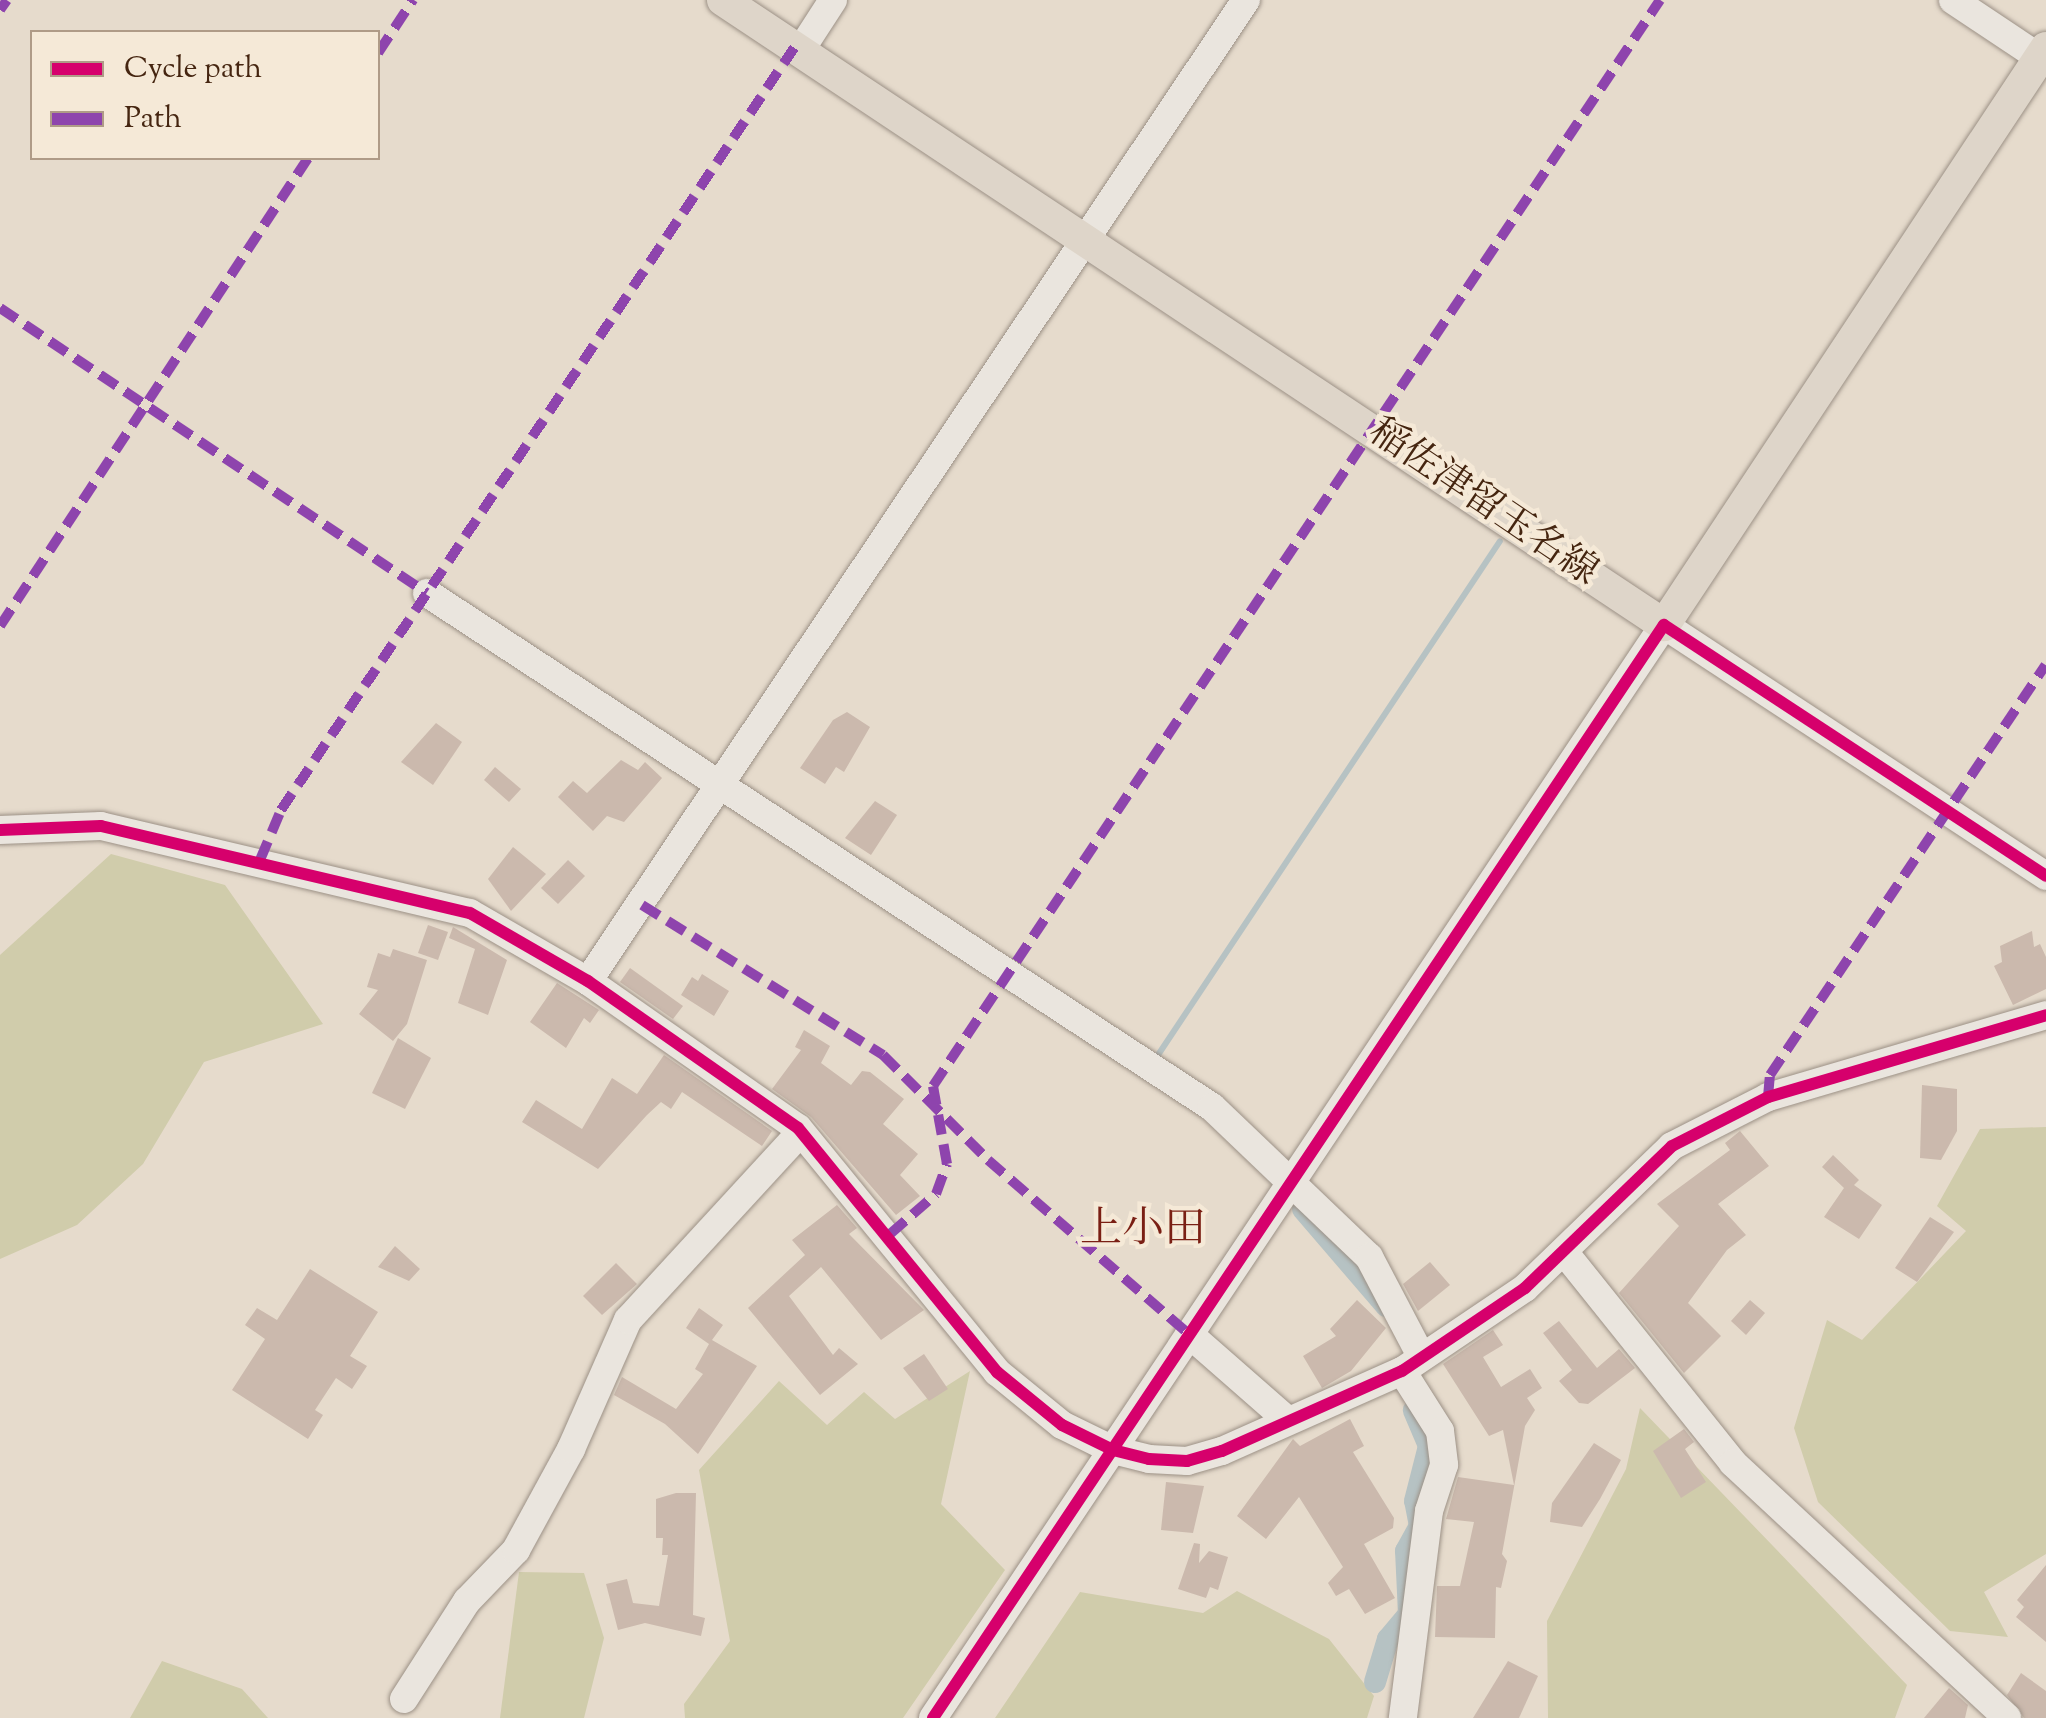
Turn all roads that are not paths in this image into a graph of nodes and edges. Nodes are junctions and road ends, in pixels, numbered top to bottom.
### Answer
1 (723, 0) edge
2 (833, 0) edge
3 (1246, 0) edge
4 (1953, 0) edge
5 (794, 48) junction
6 (2044, 56) edge
7 (1084, 244) junction
8 (428, 592) dead end
9 (1664, 625) junction
10 (718, 782) junction
11 (0, 830) edge
12 (2046, 876) edge
13 (588, 981) junction
14 (2046, 1015) edge
15 (802, 1132) junction
16 (1290, 1179) junction
17 (1565, 1253) junction
18 (1189, 1334) junction
19 (1411, 1363) junction
20 (1286, 1419) junction
21 (1113, 1450) junction
22 (404, 1699) dead end
23 (933, 1718) edge
24 (1402, 1718) edge
25 (2007, 1718) edge

1 - 5 main road, 稲佐津留玉名線
2 - 5 street
3 - 7 street
4 - 6 street
5 - 7 main road, 稲佐津留玉名線
6 - 9 main road
7 - 9 main road, 稲佐津留玉名線
7 - 10 street
8 - 10 street
9 - 12 street
9 - 16 street
10 - 13 street
10 - 16 street
11 - 13 street
13 - 15 street
14 - 17 street
15 - 21 street
15 - 22 street
16 - 18 street
16 - 19 street
17 - 19 street
17 - 25 street
18 - 20 street
18 - 21 street
19 - 20 street
19 - 24 street
20 - 21 street
21 - 23 street

